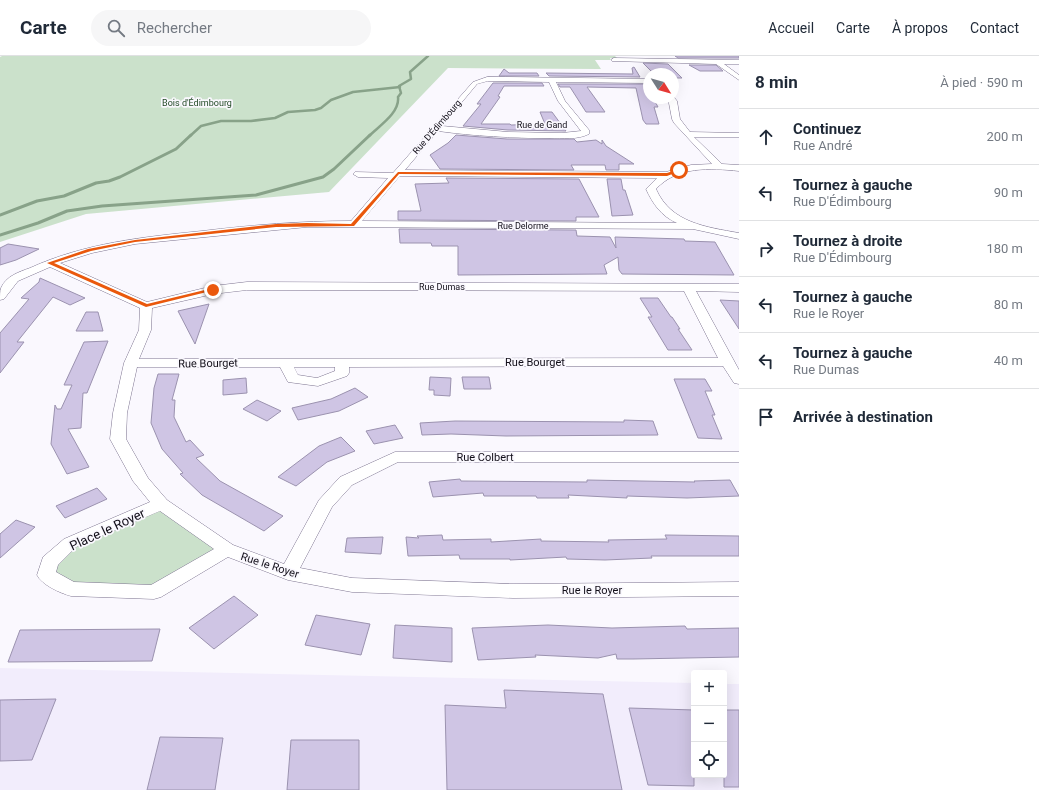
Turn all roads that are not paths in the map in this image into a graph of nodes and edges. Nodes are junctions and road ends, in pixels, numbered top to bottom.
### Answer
1 (614, 60) dead end
2 (637, 60) junction
3 (718, 62) junction
4 (739, 62) edge
5 (645, 68) edge
6 (739, 78) edge
7 (552, 80) junction
8 (643, 81) edge
9 (674, 104) edge
10 (436, 128) junction
11 (689, 134) junction
12 (739, 134) edge
13 (719, 166) junction
14 (739, 168) edge
15 (358, 174) dead end
16 (396, 174) junction
17 (667, 174) junction
18 (353, 225) junction
19 (693, 226) junction
20 (739, 236) edge
21 (50, 263) junction
22 (688, 287) junction
23 (739, 288) edge
24 (0, 296) edge
25 (146, 306) junction
26 (285, 362) junction
27 (342, 362) junction
28 (727, 362) junction
29 (132, 363) junction
30 (739, 380) edge
31 (739, 457) edge
32 (161, 504) junction
33 (227, 550) junction
34 (288, 573) junction
35 (739, 589) edge

1 - 2 street
2 - 3 street
2 - 5 street
3 - 4 street
3 - 6 street
7 - 8 street, Rue D'Édimbourg
7 - 10 street, Rue D'Édimbourg
7 - 10 street, Rue de Gand
9 - 11 street
10 - 16 street, Rue D'Édimbourg
11 - 12 street
11 - 13 street
13 - 14 street
13 - 17 street
15 - 16 street
16 - 17 street
16 - 18 street, Rue D'Édimbourg
17 - 19 street
18 - 19 street, Rue Delorme
18 - 21 street
19 - 20 street
21 - 24 street
21 - 25 street
22 - 23 street, Rue Dumas
22 - 25 street, Rue Dumas
22 - 28 street
25 - 29 street, Rue le Royer
26 - 27 street, Rue Bourget
26 - 27 street
26 - 29 street, Rue Bourget
27 - 28 street, Rue Bourget
28 - 30 street
29 - 32 street, Rue le Royer
31 - 34 street, Rue Colbert
32 - 33 street, Rue le Royer
32 - 33 street, Place le Royer
33 - 34 street, Rue le Royer
34 - 35 street, Rue le Royer

